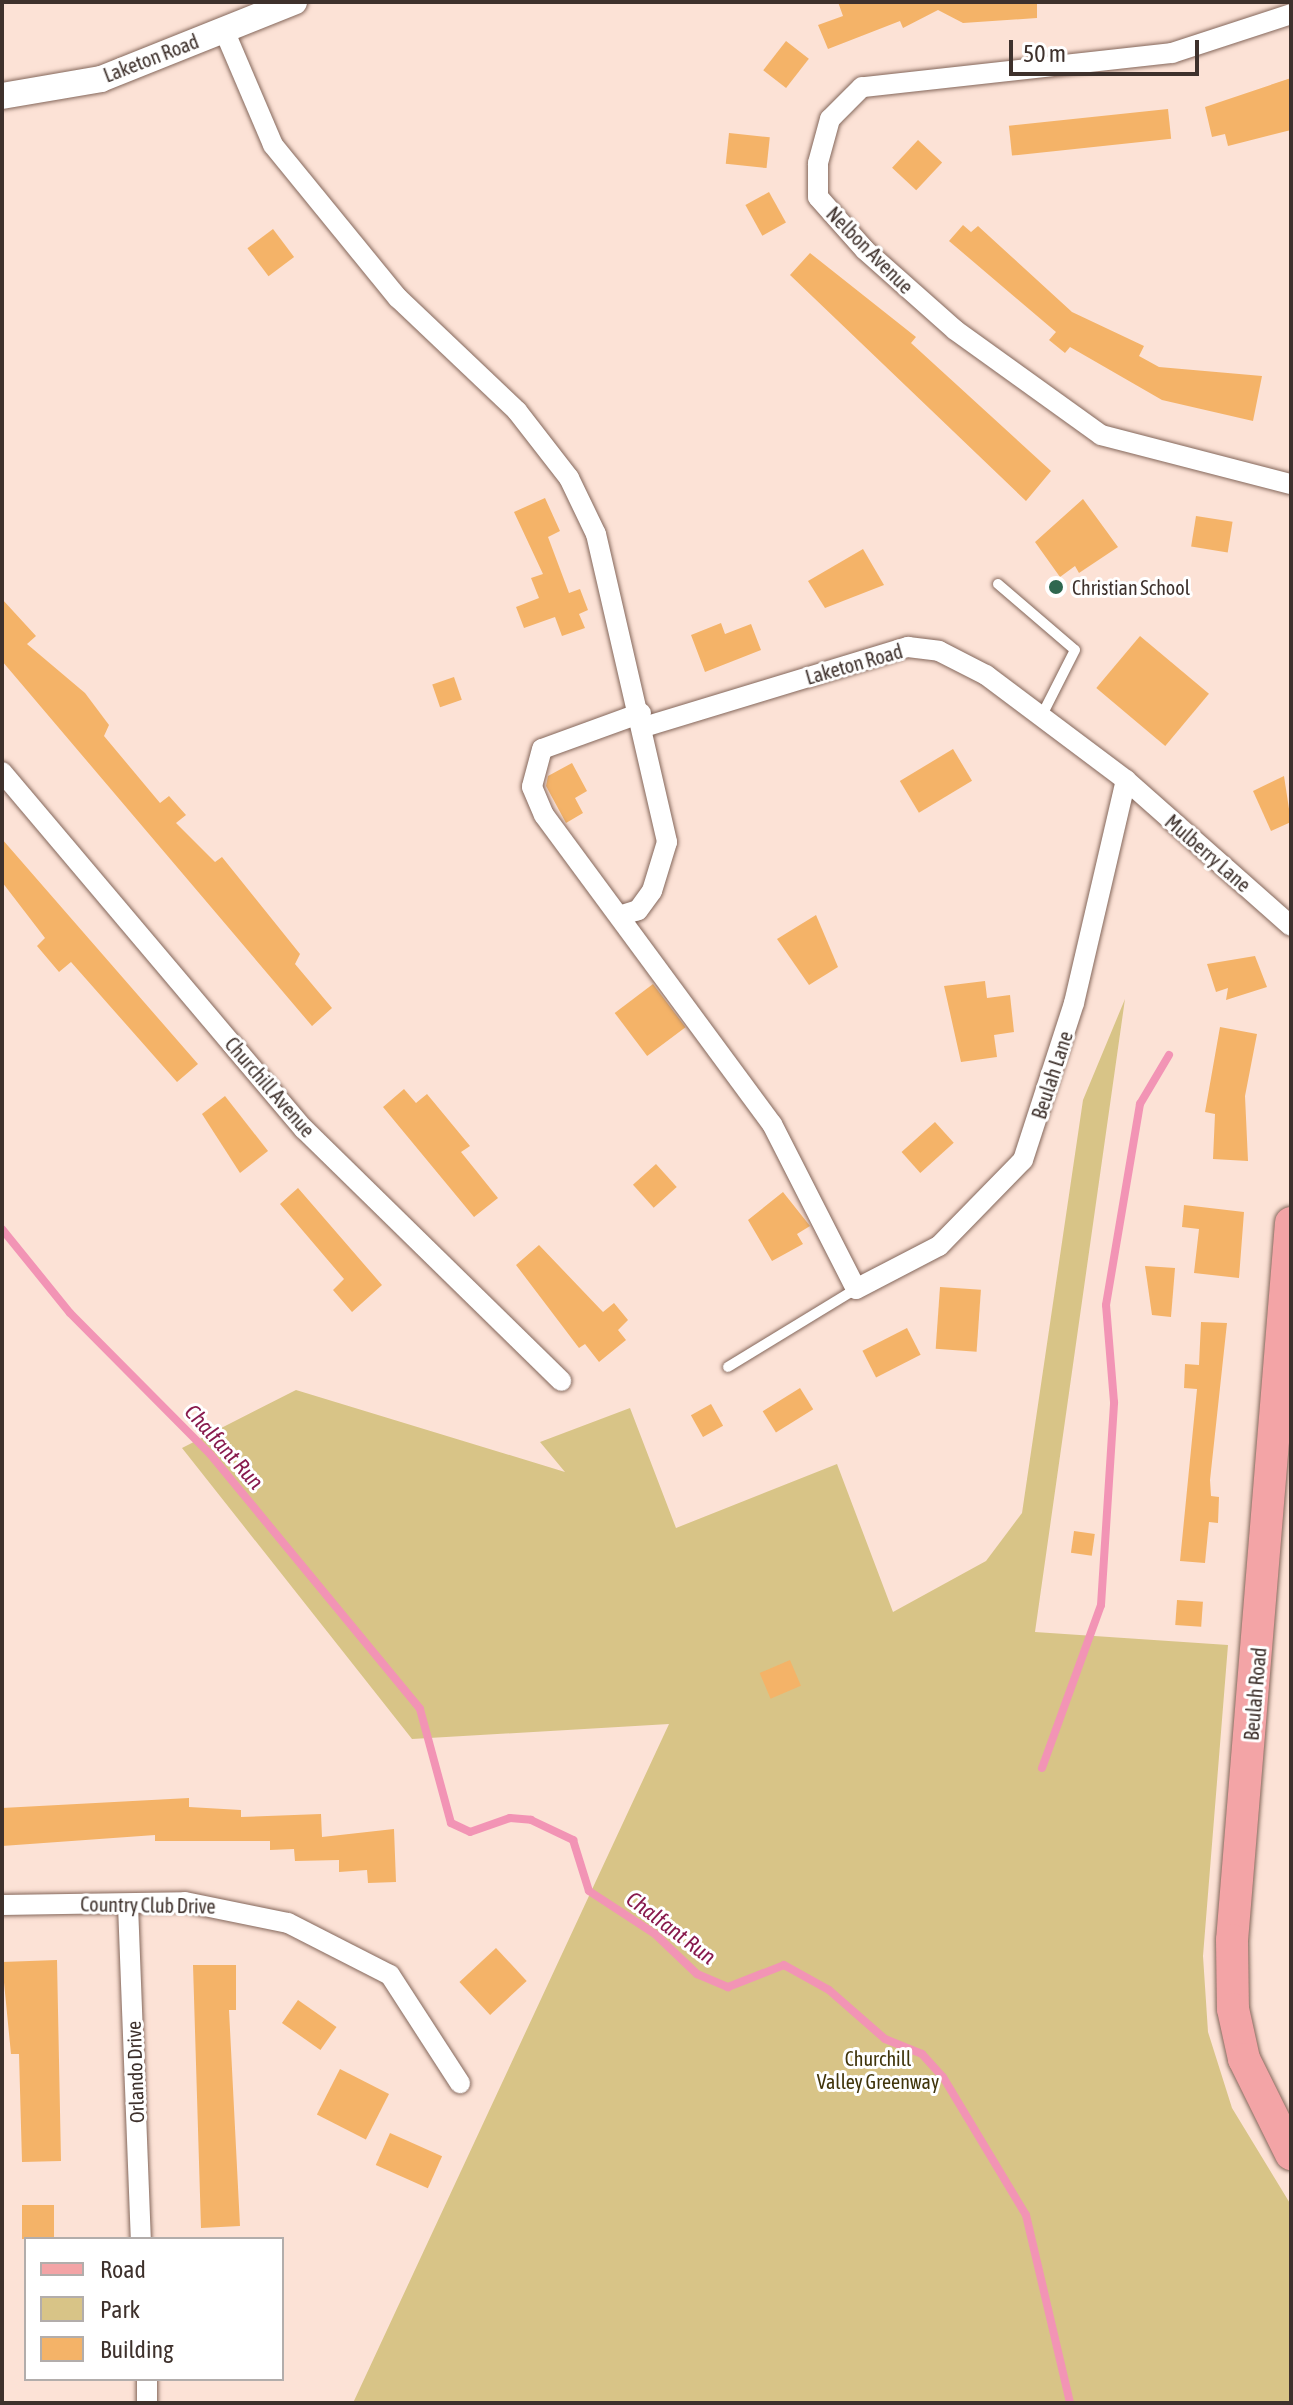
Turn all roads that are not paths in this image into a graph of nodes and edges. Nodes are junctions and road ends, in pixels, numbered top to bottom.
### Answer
1 (294, 2) edge
2 (1291, 14) edge
3 (224, 30) junction
4 (2, 96) edge
5 (1291, 484) edge
6 (998, 584) dead end
7 (1041, 717) junction
8 (643, 720) junction
9 (2, 772) edge
10 (1126, 780) junction
11 (620, 916) junction
12 (1291, 926) edge
13 (1291, 1223) edge
14 (856, 1289) junction
15 (728, 1367) dead end
16 (561, 1381) dead end
17 (2, 1905) edge
18 (128, 1905) junction
19 (460, 2083) dead end
20 (1291, 2154) edge
21 (141, 2237) edge
22 (147, 2381) edge
23 (147, 2403) edge

1 - 3 street, Laketon Road
2 - 5 street, Nelbon Avenue
3 - 4 street, Laketon Road
3 - 8 street
6 - 7 lane
7 - 8 street, Laketon Road
7 - 10 street, Laketon Road
8 - 11 street
8 - 11 street, Laketon Road
9 - 16 street, Churchill Avenue
10 - 12 street, Mulberry Lane
10 - 14 street, Beulah Lane
11 - 14 street
13 - 20 main road, Beulah Road
14 - 15 lane
17 - 18 street, Country Club Drive
18 - 19 street, Country Club Drive
18 - 21 street, Orlando Drive
22 - 23 street

